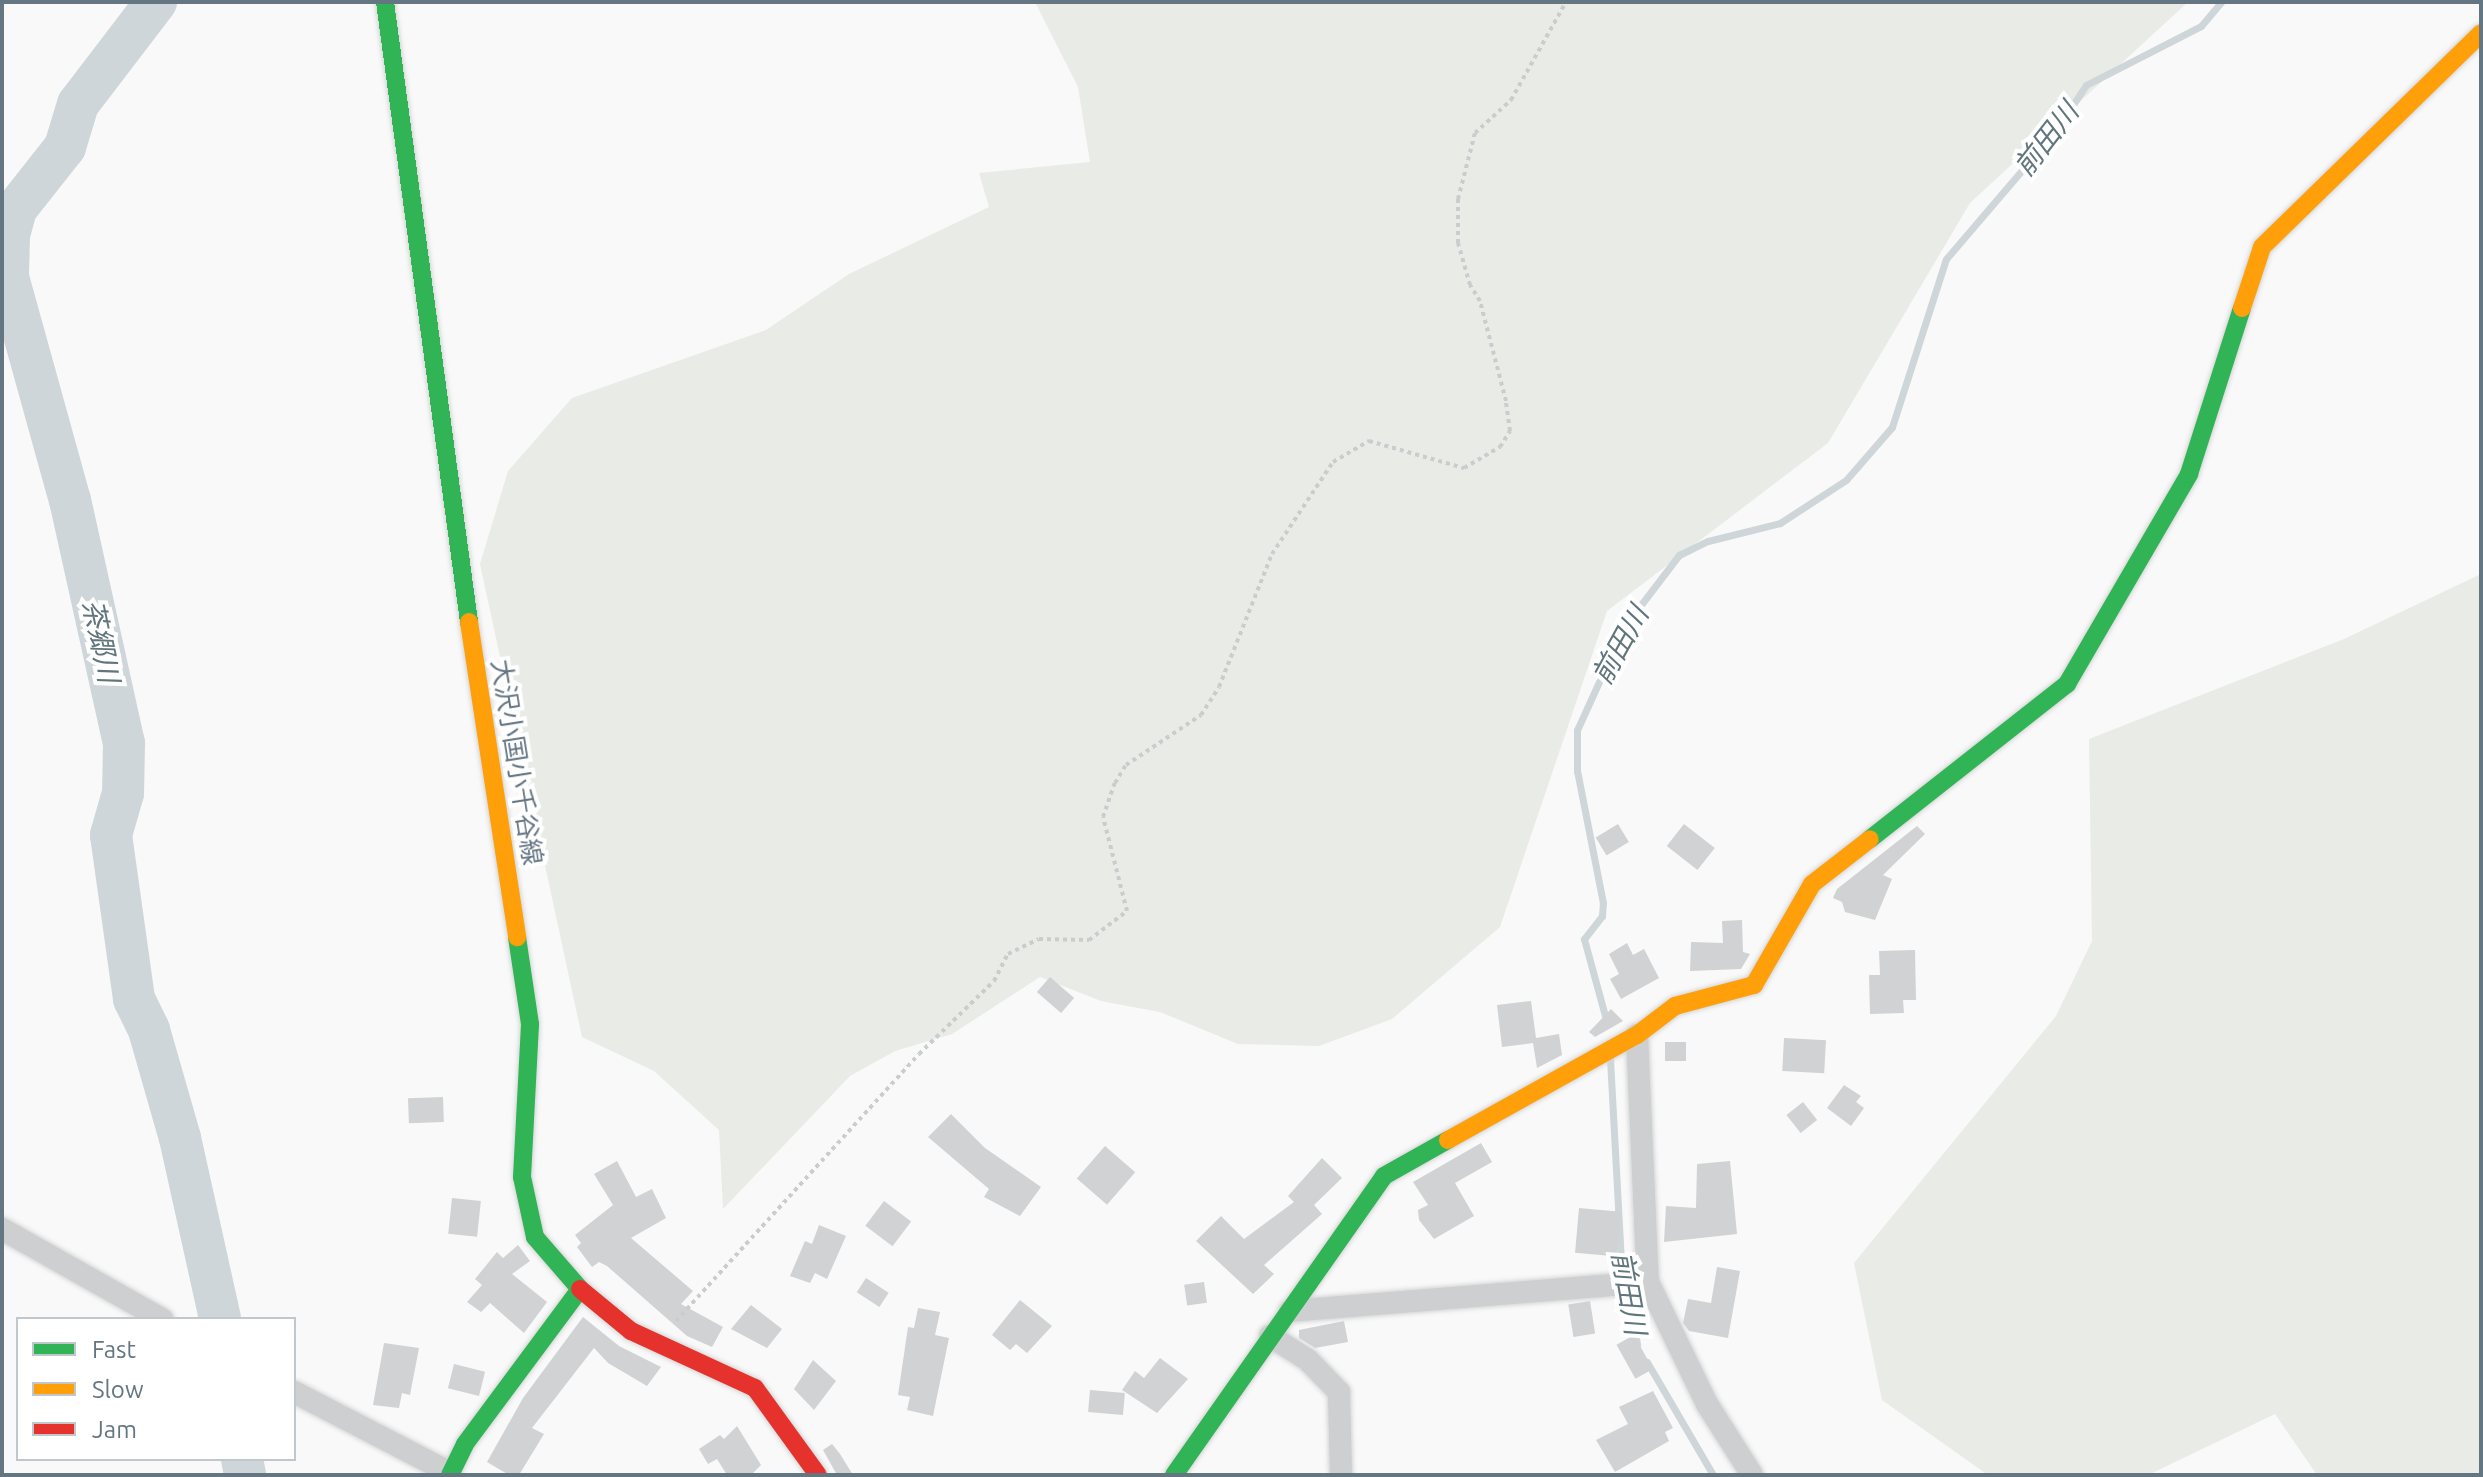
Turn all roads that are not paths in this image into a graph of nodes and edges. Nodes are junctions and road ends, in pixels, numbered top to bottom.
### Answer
1 (385, 2) edge
2 (2481, 33) edge
3 (1637, 1035) junction
4 (2, 1229) edge
5 (1648, 1282) junction
6 (580, 1289) junction
7 (1290, 1311) junction
8 (158, 1317) edge
9 (1270, 1336) junction
10 (296, 1393) edge
11 (450, 1474) edge
12 (818, 1475) edge
13 (1174, 1475) edge
14 (1341, 1475) edge
15 (1752, 1475) edge

1 - 6 street, 大沢小国小千谷線
2 - 3 street
3 - 5 street
3 - 7 street
4 - 8 street
5 - 7 street
5 - 15 street
6 - 11 street
6 - 12 street, 大沢小国小千谷線
7 - 9 street
9 - 13 street
9 - 14 street
10 - 11 street

